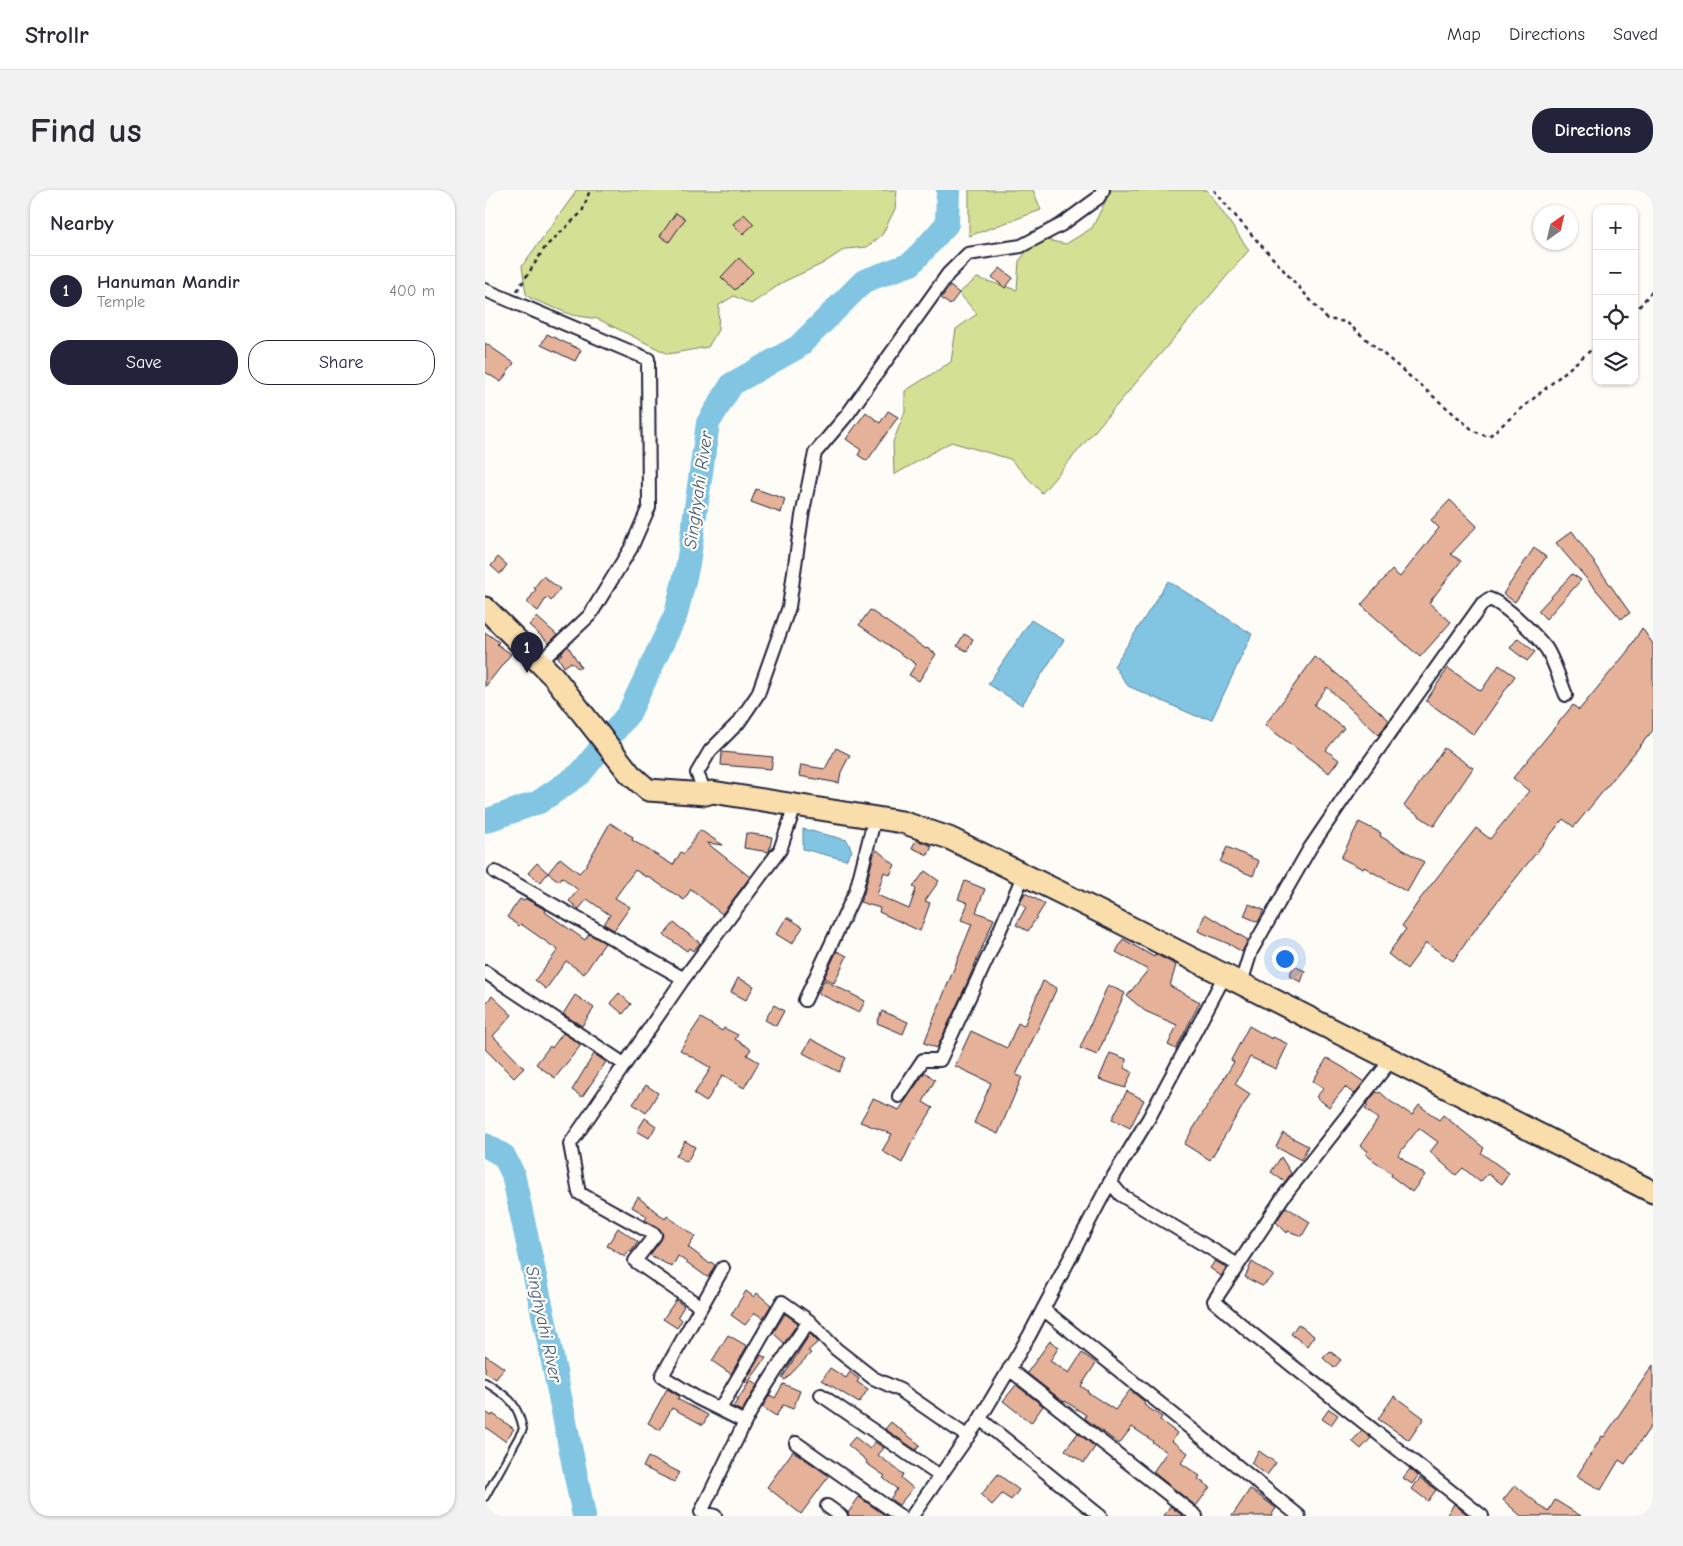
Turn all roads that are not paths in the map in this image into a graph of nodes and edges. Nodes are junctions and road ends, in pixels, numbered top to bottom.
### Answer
1 (1103, 190) edge
2 (485, 290) edge
3 (485, 608) edge
4 (539, 662) junction
5 (1566, 695) dead end
6 (706, 794) junction
7 (795, 806) junction
8 (875, 817) junction
9 (495, 872) dead end
10 (1023, 876) junction
11 (485, 972) edge
12 (1233, 979) junction
13 (682, 981) junction
14 (805, 1000) dead end
15 (1391, 1060) junction
16 (624, 1064) junction
17 (899, 1096) dead end
18 (1110, 1182) junction
19 (1653, 1192) edge
20 (1238, 1265) junction
21 (723, 1268) dead end
22 (701, 1308) junction
23 (1043, 1309) junction
24 (809, 1321) junction
25 (1009, 1369) junction
26 (485, 1382) edge
27 (821, 1395) dead end
28 (720, 1409) junction
29 (980, 1419) junction
30 (745, 1422) junction
31 (968, 1437) junction
32 (796, 1443) dead end
33 (940, 1476) junction
34 (487, 1487) edge
35 (485, 1497) edge
36 (827, 1506) dead end
37 (700, 1514) edge
38 (715, 1516) edge
39 (841, 1516) edge
40 (900, 1516) edge
41 (912, 1516) edge
42 (1099, 1516) edge
43 (1196, 1516) edge
44 (1299, 1516) edge
45 (1482, 1516) edge

1 - 6 street
2 - 4 street
3 - 4 main road
4 - 6 main road
5 - 12 street
6 - 7 main road
7 - 8 main road
7 - 13 street
8 - 10 main road
8 - 14 street
9 - 13 street
10 - 12 main road
10 - 17 street
11 - 16 street
12 - 15 main road
12 - 18 street
13 - 16 street
15 - 19 main road
15 - 20 street
16 - 22 street
18 - 20 street
18 - 23 street
20 - 45 street
21 - 22 street
22 - 28 street
23 - 25 street
23 - 44 street
24 - 28 street
24 - 30 street
24 - 31 street
25 - 29 street
25 - 43 street
26 - 34 lane
27 - 33 street
28 - 30 street
29 - 31 street
29 - 42 street
30 - 37 street
31 - 33 street
32 - 40 street
33 - 41 street
34 - 35 lane
36 - 39 street
37 - 38 street

